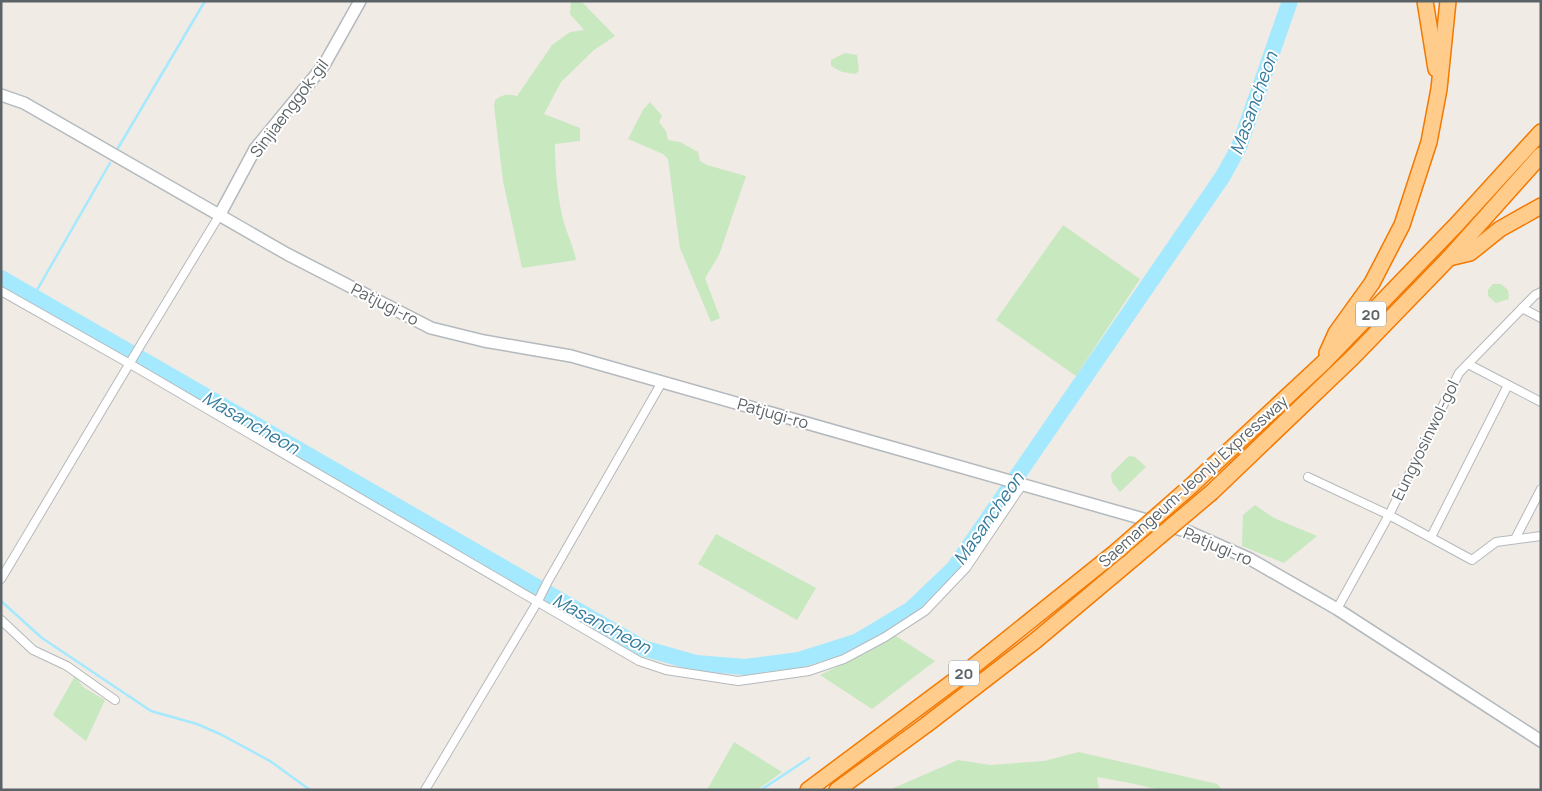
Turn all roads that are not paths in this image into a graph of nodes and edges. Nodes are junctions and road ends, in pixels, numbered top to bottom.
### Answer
1 (360, 1) edge
2 (1425, 1) edge
3 (1448, 1) edge
4 (1439, 88) junction
5 (1, 94) edge
6 (1541, 132) edge
7 (1541, 155) edge
8 (1541, 206) edge
9 (219, 216) junction
10 (1449, 258) junction
11 (1, 291) edge
12 (1541, 292) edge
13 (1522, 308) junction
14 (1541, 318) edge
15 (131, 361) junction
16 (1323, 363) junction
17 (1468, 364) junction
18 (662, 382) junction
19 (1508, 386) junction
20 (1541, 402) edge
21 (1308, 477) dead end
22 (1021, 485) junction
23 (1541, 489) edge
24 (1389, 515) junction
25 (1541, 536) edge
26 (1431, 538) junction
27 (1515, 539) junction
28 (1, 579) edge
29 (539, 599) junction
30 (1337, 609) junction
31 (1, 620) edge
32 (115, 700) dead end
33 (1541, 741) edge
34 (425, 790) edge
35 (808, 790) edge
36 (837, 790) edge

1 - 9 street, Sinjiaenggok-gil
2 - 4 highway
3 - 4 highway
4 - 16 highway
5 - 9 street, Patjugi-ro
6 - 16 highway, Saemangeum-Jeonju Expressway / 20
7 - 10 highway, Saemangeum-Jeonju Expressway / 20
8 - 10 highway
9 - 15 street
9 - 18 street, Patjugi-ro
10 - 36 highway, Saemangeum-Jeonju Expressway / 20, bridge
11 - 15 street
12 - 13 street, Eungyosinwol-gol
13 - 14 street
13 - 17 street, Eungyosinwol-gol
15 - 28 street
15 - 29 street
16 - 35 highway, Saemangeum-Jeonju Expressway / 20, bridge
17 - 19 street
17 - 24 street, Eungyosinwol-gol
18 - 22 street, Patjugi-ro
18 - 29 street
19 - 20 street
19 - 26 street
21 - 24 street
22 - 29 street
22 - 30 street, Patjugi-ro
23 - 27 street
24 - 26 street
24 - 30 street, Eungyosinwol-gol
25 - 27 street
26 - 27 street
29 - 34 street
30 - 33 street, Patjugi-ro
31 - 32 street

